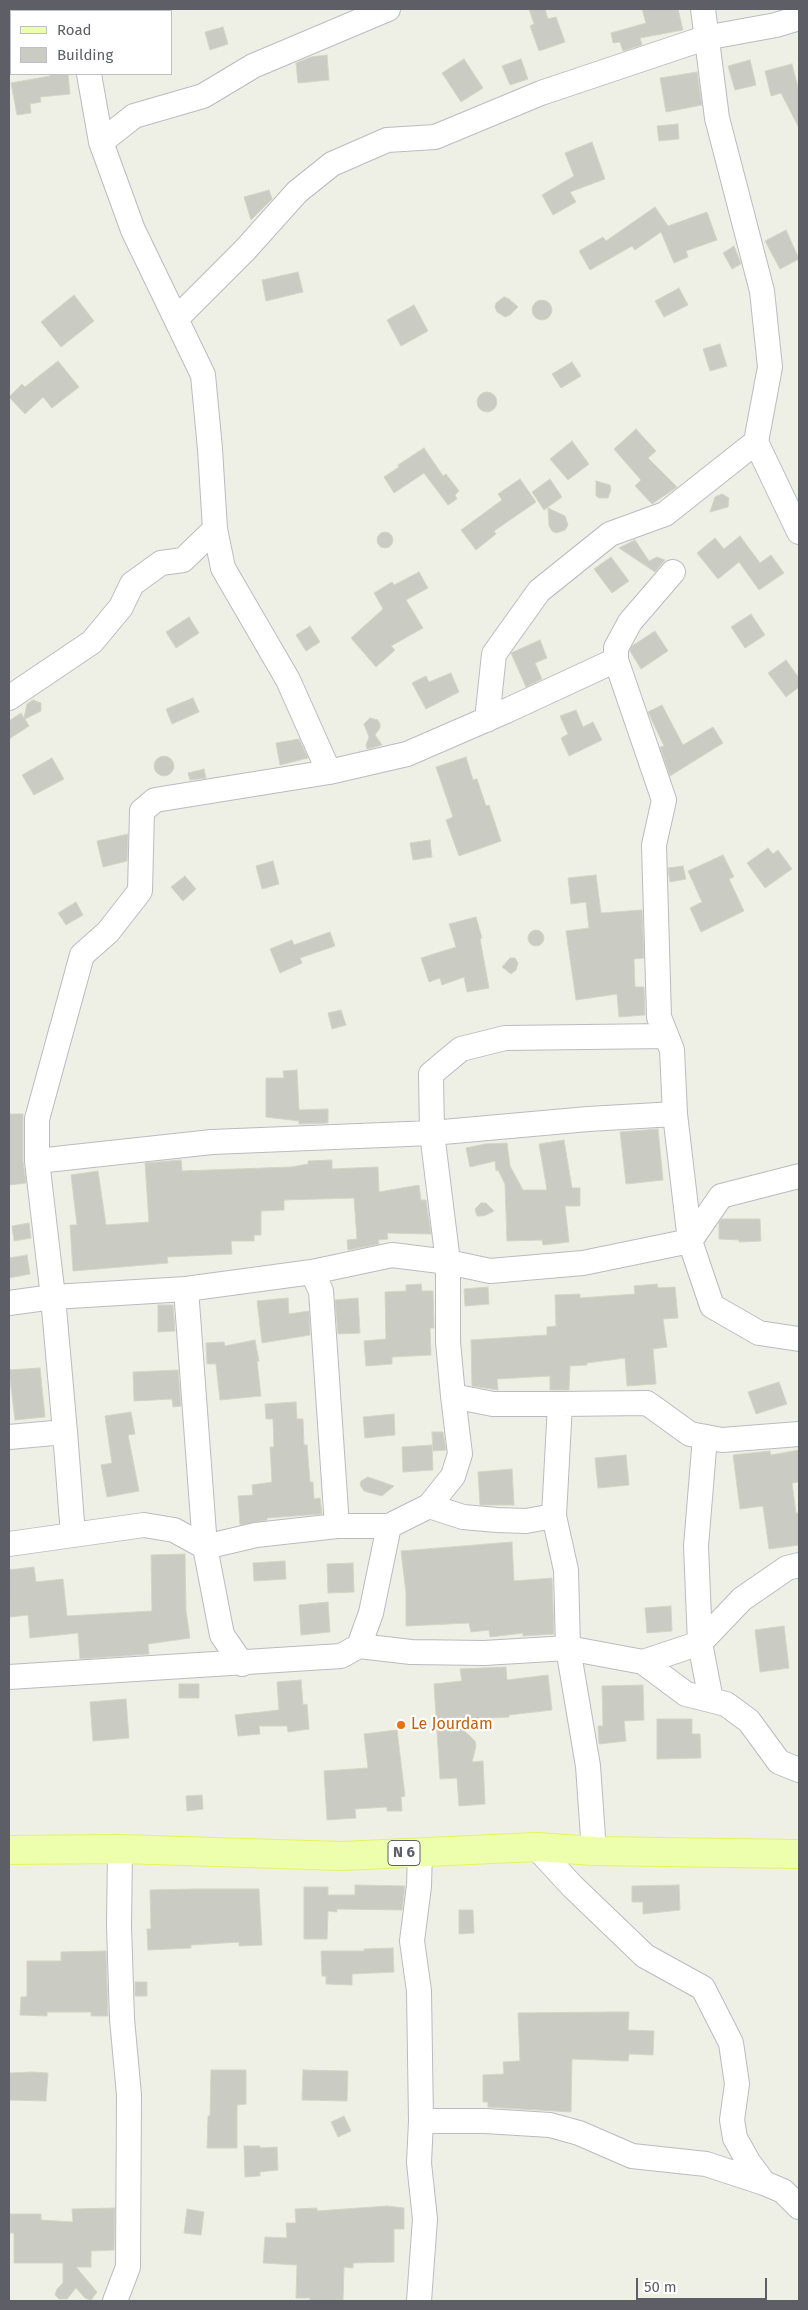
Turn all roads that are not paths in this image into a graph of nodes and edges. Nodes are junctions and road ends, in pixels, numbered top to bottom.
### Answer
1 (388, 9) edge
2 (703, 9) edge
3 (799, 18) edge
4 (706, 38) junction
5 (89, 75) edge
6 (101, 142) junction
7 (177, 318) junction
8 (756, 442) junction
9 (214, 529) junction
10 (799, 532) edge
11 (673, 572) dead end
12 (616, 660) junction
13 (9, 698) edge
14 (487, 720) junction
15 (329, 772) junction
16 (666, 1036) junction
17 (675, 1114) junction
18 (432, 1133) junction
19 (37, 1161) junction
20 (799, 1176) edge
21 (690, 1241) junction
22 (448, 1262) junction
23 (312, 1272) junction
24 (186, 1289) junction
25 (53, 1297) junction
26 (9, 1303) edge
27 (799, 1339) edge
28 (453, 1396) junction
29 (560, 1404) junction
30 (65, 1432) junction
31 (799, 1434) edge
32 (9, 1437) edge
33 (705, 1437) junction
34 (429, 1506) junction
35 (554, 1516) junction
36 (337, 1526) junction
37 (388, 1526) junction
38 (73, 1535) junction
39 (9, 1544) edge
40 (205, 1547) junction
41 (799, 1565) edge
42 (700, 1642) junction
43 (359, 1646) junction
44 (568, 1648) junction
45 (643, 1662) junction
46 (242, 1664) junction
47 (9, 1678) edge
48 (711, 1700) junction
49 (799, 1770) edge
50 (536, 1847) junction
51 (120, 1849) junction
52 (9, 1850) edge
53 (594, 1851) junction
54 (420, 1852) junction
55 (799, 1854) edge
56 (421, 2121) junction
57 (764, 2183) junction
58 (799, 2207) edge
59 (115, 2301) edge
60 (419, 2301) edge

1 - 6 street
2 - 4 street
3 - 4 street
4 - 7 street
4 - 8 street
5 - 6 street
6 - 7 street
7 - 9 street
8 - 10 street
8 - 14 street
9 - 13 street
9 - 15 street
11 - 12 street
12 - 14 street
12 - 16 street
14 - 15 street
15 - 19 street
16 - 17 street
16 - 18 street
17 - 18 street
17 - 21 street
18 - 19 street
18 - 22 street
19 - 25 street
20 - 21 street
21 - 22 street
21 - 27 street
22 - 23 street
22 - 28 street
23 - 24 street
23 - 36 street
24 - 25 street
24 - 40 street
25 - 26 street
25 - 30 street
28 - 29 street
28 - 34 street
29 - 33 street
29 - 35 street
30 - 32 street
30 - 38 street
31 - 33 street
33 - 42 street
34 - 35 street
34 - 37 street
35 - 44 street
36 - 37 street
36 - 40 street
37 - 43 street
38 - 39 street
38 - 40 street
40 - 46 street
41 - 42 street
42 - 45 street
42 - 48 street
43 - 44 street
43 - 46 street
44 - 45 street
44 - 53 street
45 - 48 street
46 - 47 street
48 - 49 street
50 - 53 main road, N 6
50 - 54 main road, N 6
50 - 57 street
51 - 52 main road, N 6
51 - 54 main road, N 6
51 - 59 street
53 - 55 main road, N 6
54 - 56 street
56 - 57 street
56 - 60 street
57 - 58 street

